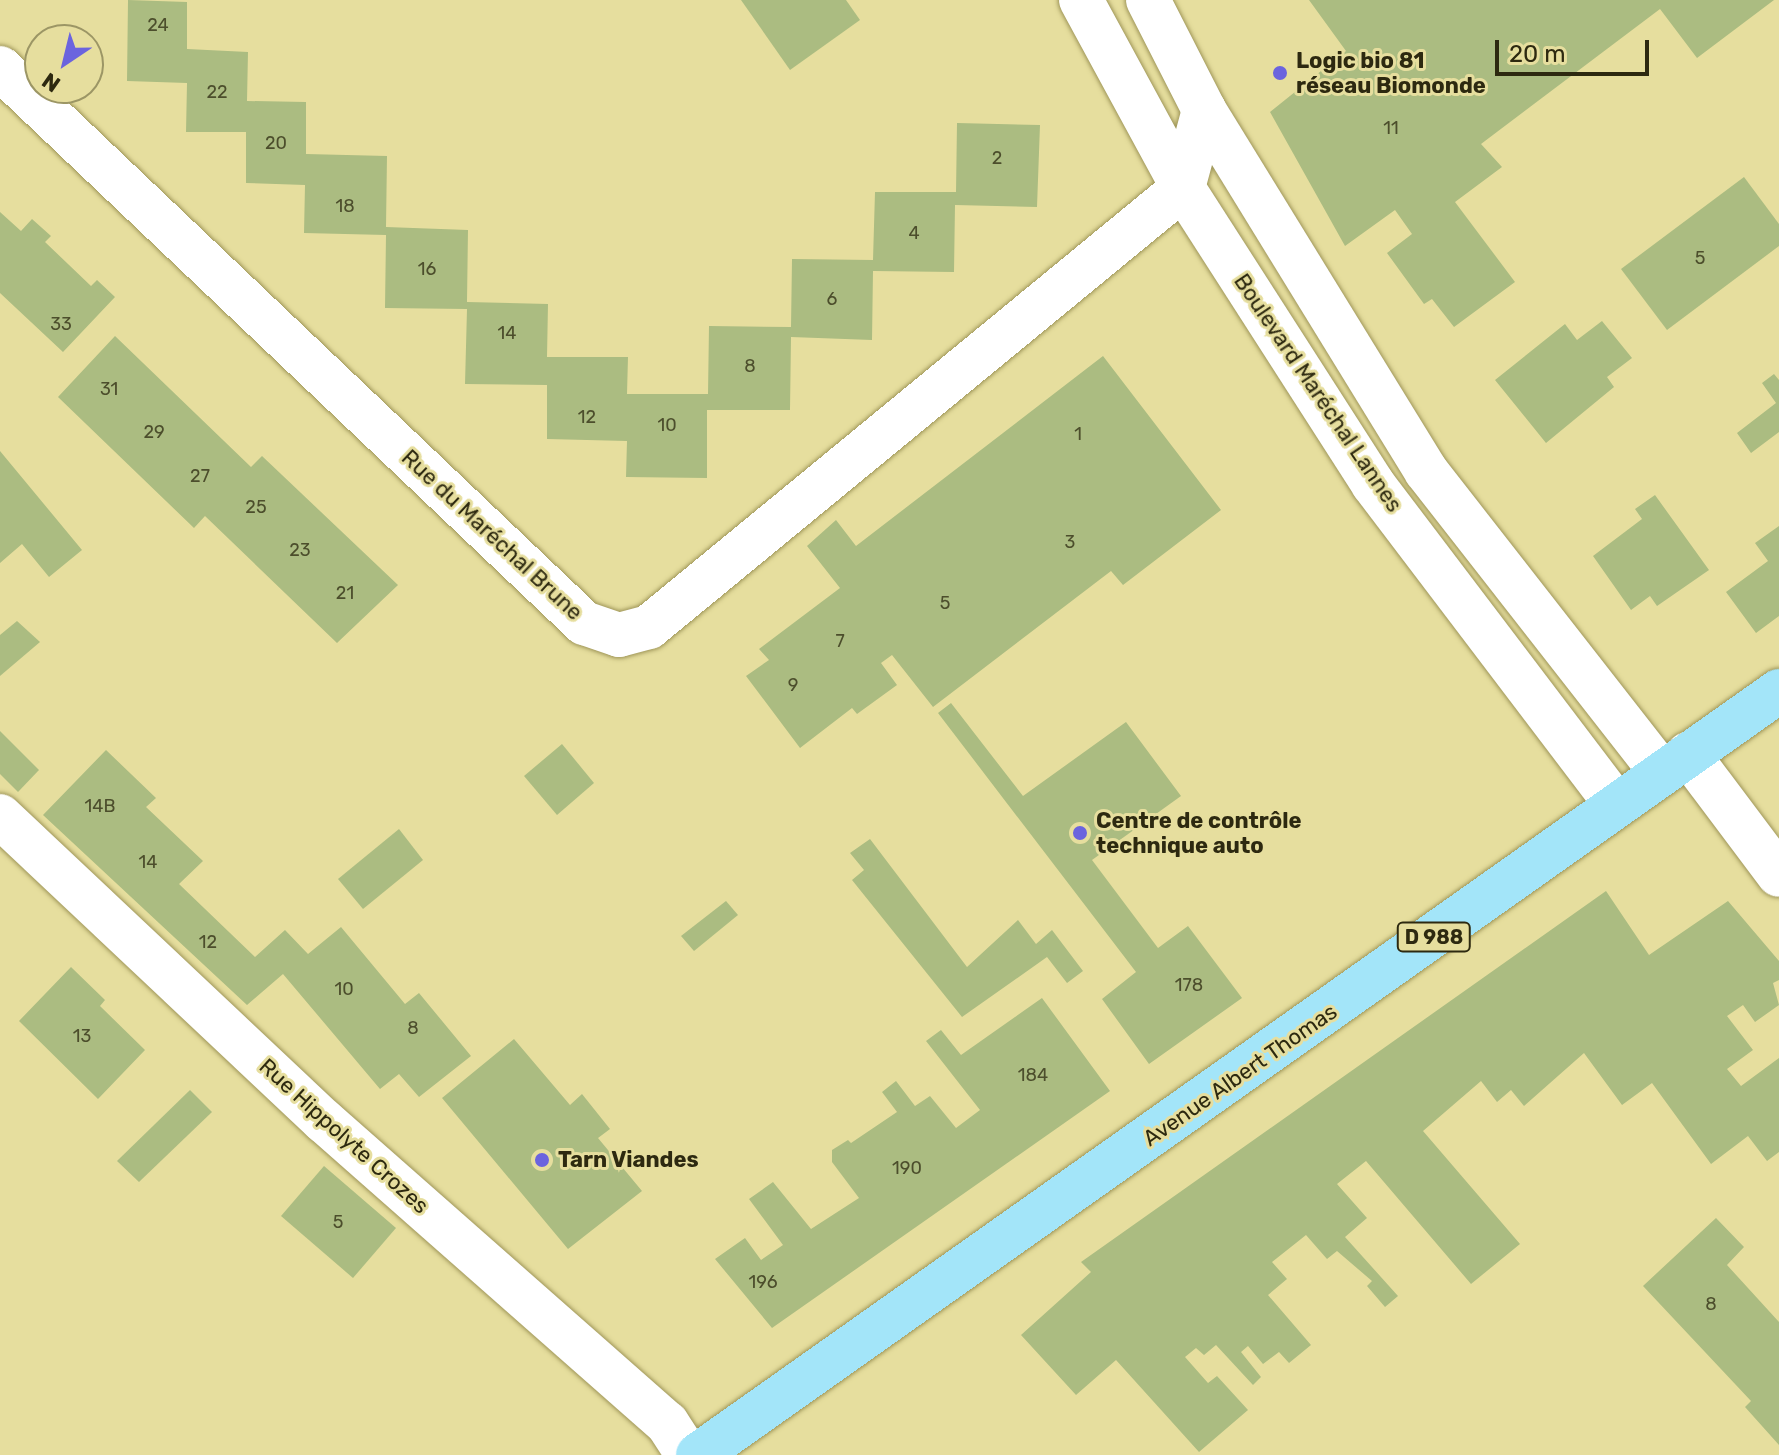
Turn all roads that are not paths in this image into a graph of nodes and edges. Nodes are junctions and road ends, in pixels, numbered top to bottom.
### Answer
1 (1081, 0) edge
2 (1148, 0) edge
3 (0, 68) edge
4 (1204, 110) junction
5 (1183, 188) junction
6 (1779, 691) edge
7 (1675, 763) junction
8 (1616, 804) junction
9 (0, 816) edge
10 (1779, 875) edge
11 (688, 1455) edge
12 (698, 1455) edge

1 - 5 street, Boulevard Maréchal Lannes
2 - 4 street, Boulevard Maréchal Lannes
3 - 5 street, Rue du Maréchal Brune
4 - 5 street
4 - 7 street, Boulevard Maréchal Lannes
5 - 8 street, Boulevard Maréchal Lannes
6 - 7 main road, Avenue Albert Thomas
7 - 8 main road, Avenue Albert Thomas
7 - 10 street, Boulevard Maréchal Lannes
8 - 12 main road, Avenue Albert Thomas / D 988
9 - 11 street, Rue Hippolyte Crozes

